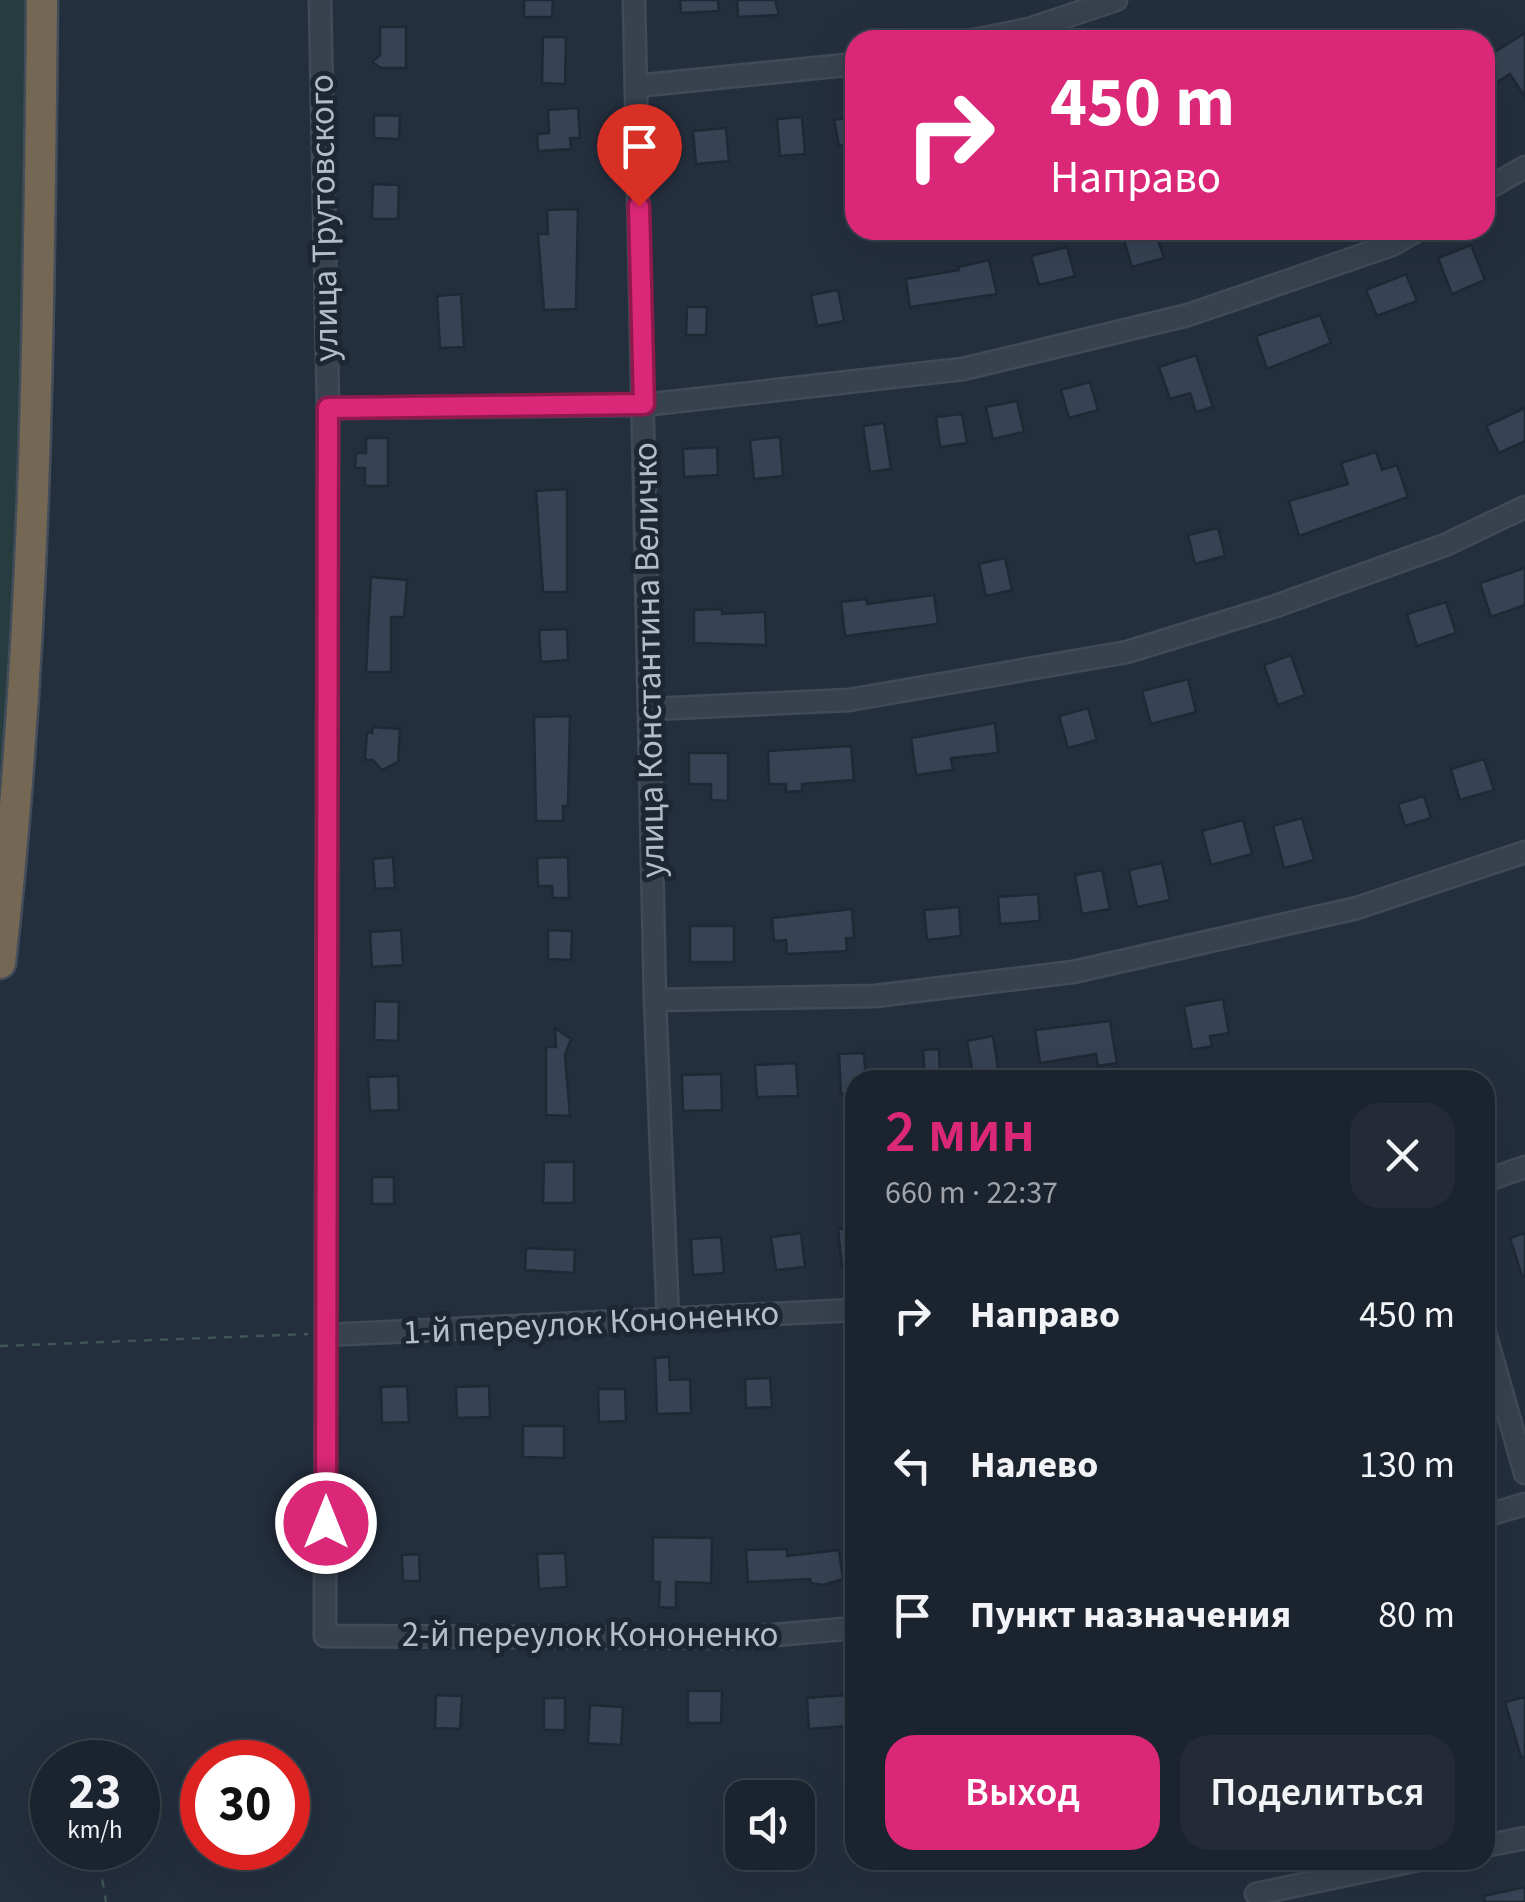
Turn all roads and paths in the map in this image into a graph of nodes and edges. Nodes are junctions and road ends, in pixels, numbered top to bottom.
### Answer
1 (42, 0) edge
2 (320, 0) edge
3 (634, 0) edge
4 (1116, 0) edge
5 (1024, 30) edge
6 (845, 65) edge
7 (636, 86) junction
8 (1525, 167) edge
9 (1495, 184) edge
10 (1402, 240) edge
11 (644, 404) junction
12 (328, 408) junction
13 (1525, 507) edge
14 (652, 708) junction
15 (1525, 852) edge
16 (0, 963) edge
17 (655, 1000) junction
18 (1525, 1167) edge
19 (1495, 1178) edge
20 (845, 1311) edge
21 (668, 1320) junction
22 (326, 1335) junction
23 (0, 1346) edge
24 (1495, 1368) edge
25 (1525, 1472) edge
26 (1525, 1504) edge
27 (1495, 1513) edge
28 (845, 1629) edge
29 (325, 1636) joint
30 (1525, 1838) edge
31 (1495, 1844) edge
32 (101, 1870) edge
33 (1370, 1870) edge
34 (1256, 1894) dead end
35 (106, 1902) edge

1 - 16 highway
2 - 12 street, улица Трутовского
3 - 7 street, улица Константина Величко
4 - 5 street
6 - 7 street
7 - 11 street, улица Константина Величко
8 - 9 street
10 - 11 street
11 - 12 street
11 - 14 street, улица Константина Величко
12 - 22 street, улица Трутовского
13 - 14 street
14 - 17 street, улица Константина Величко
15 - 17 street
17 - 21 street, улица Константина Величко
18 - 19 street
20 - 21 street, 1-й переулок Кононенко
21 - 22 street, 1-й переулок Кононенко
22 - 23 path
22 - 29 street, улица Трутовского
24 - 25 street
26 - 27 street
28 - 29 street, 2-й переулок Кононенко
30 - 31 street
32 - 35 path
33 - 34 street

